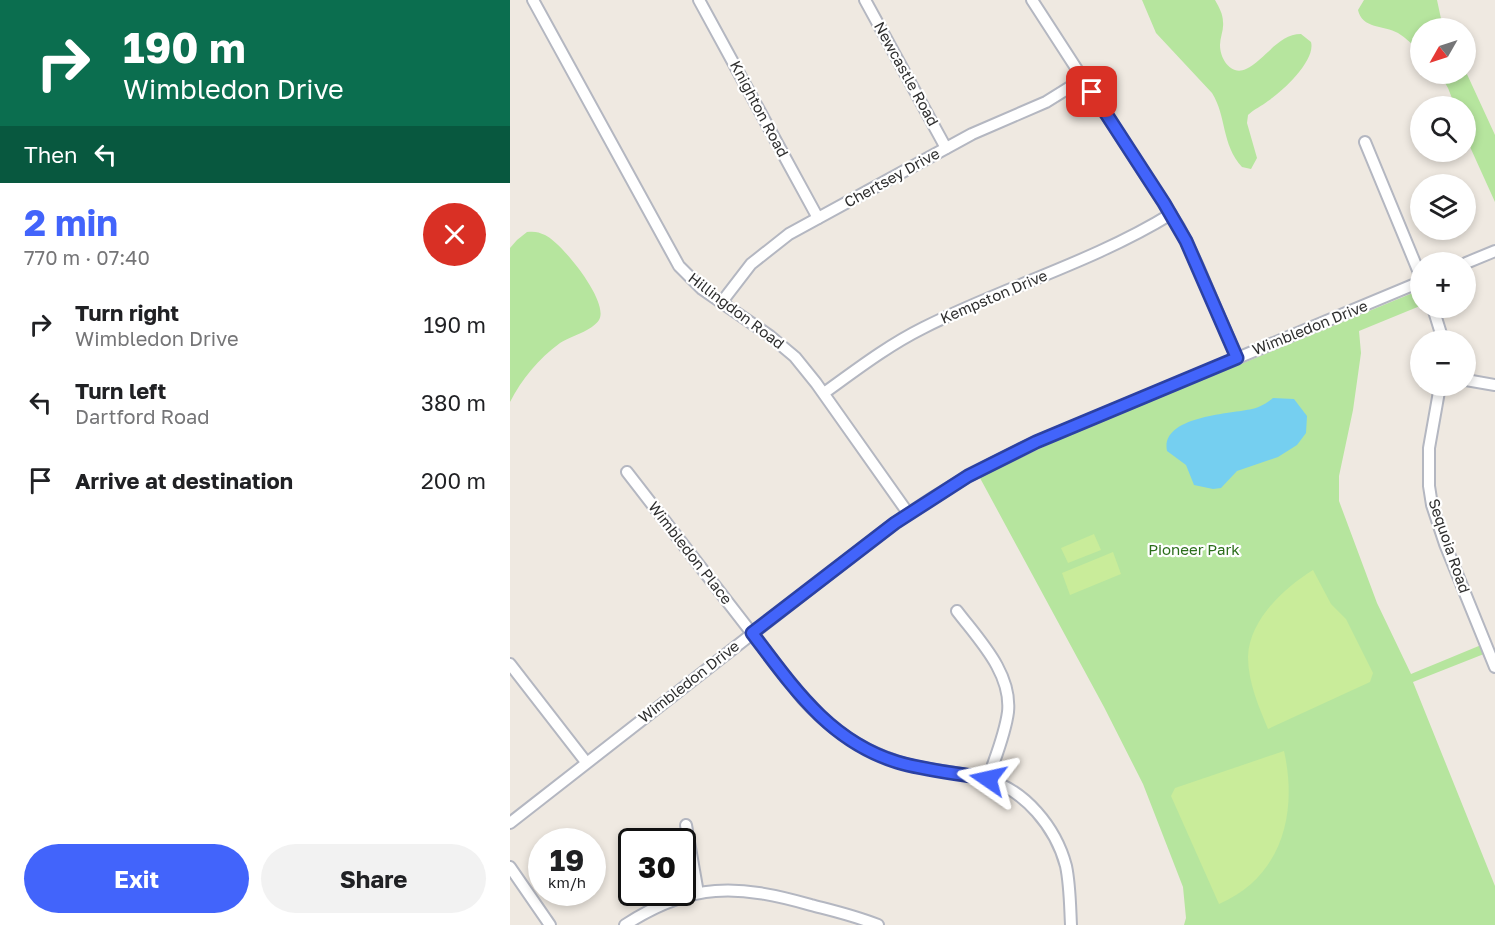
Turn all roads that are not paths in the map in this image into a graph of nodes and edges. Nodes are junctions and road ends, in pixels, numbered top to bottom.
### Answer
1 (533, 0) edge
2 (699, 0) edge
3 (866, 0) edge
4 (1032, 0) edge
5 (1083, 79) junction
6 (1365, 142) dead end
7 (946, 148) junction
8 (1171, 214) junction
9 (818, 218) junction
10 (1495, 251) edge
11 (1410, 252) edge
12 (1476, 259) edge
13 (1410, 286) edge
14 (721, 303) junction
15 (1237, 358) junction
16 (1476, 382) edge
17 (1495, 385) edge
18 (824, 393) junction
19 (1438, 396) edge
20 (627, 472) dead end
21 (908, 513) junction
22 (957, 611) dead end
23 (752, 633) junction
24 (1494, 659) edge
25 (510, 664) edge
26 (586, 762) junction
27 (988, 779) junction
28 (510, 823) edge
29 (686, 825) dead end
30 (510, 867) edge
31 (698, 893) junction
32 (550, 925) edge
33 (625, 925) edge
34 (878, 925) edge
35 (1071, 925) edge

1 - 14 street, Hillingdon Road
2 - 9 street, Knighton Road
3 - 7 street, Newcastle Road
4 - 5 street
5 - 7 street, Chertsey Drive
5 - 8 street
6 - 11 street
7 - 9 street, Chertsey Drive
8 - 15 street
8 - 18 street, Kempston Drive
9 - 14 street, Chertsey Drive
10 - 12 street
13 - 15 street, Wimbledon Drive
14 - 18 street, Hillingdon Road
15 - 21 street, Wimbledon Drive
16 - 17 street
18 - 21 street, Hillingdon Road
19 - 24 street, Sequoia Road
20 - 23 street, Wimbledon Place
21 - 23 street, Wimbledon Drive
22 - 27 street
23 - 26 street, Wimbledon Drive
23 - 27 street, Wimbledon Place
25 - 26 street
26 - 28 street, Wimbledon Drive
27 - 35 street, Wimbledon Place
29 - 31 street
30 - 32 street
31 - 33 street
31 - 34 street

